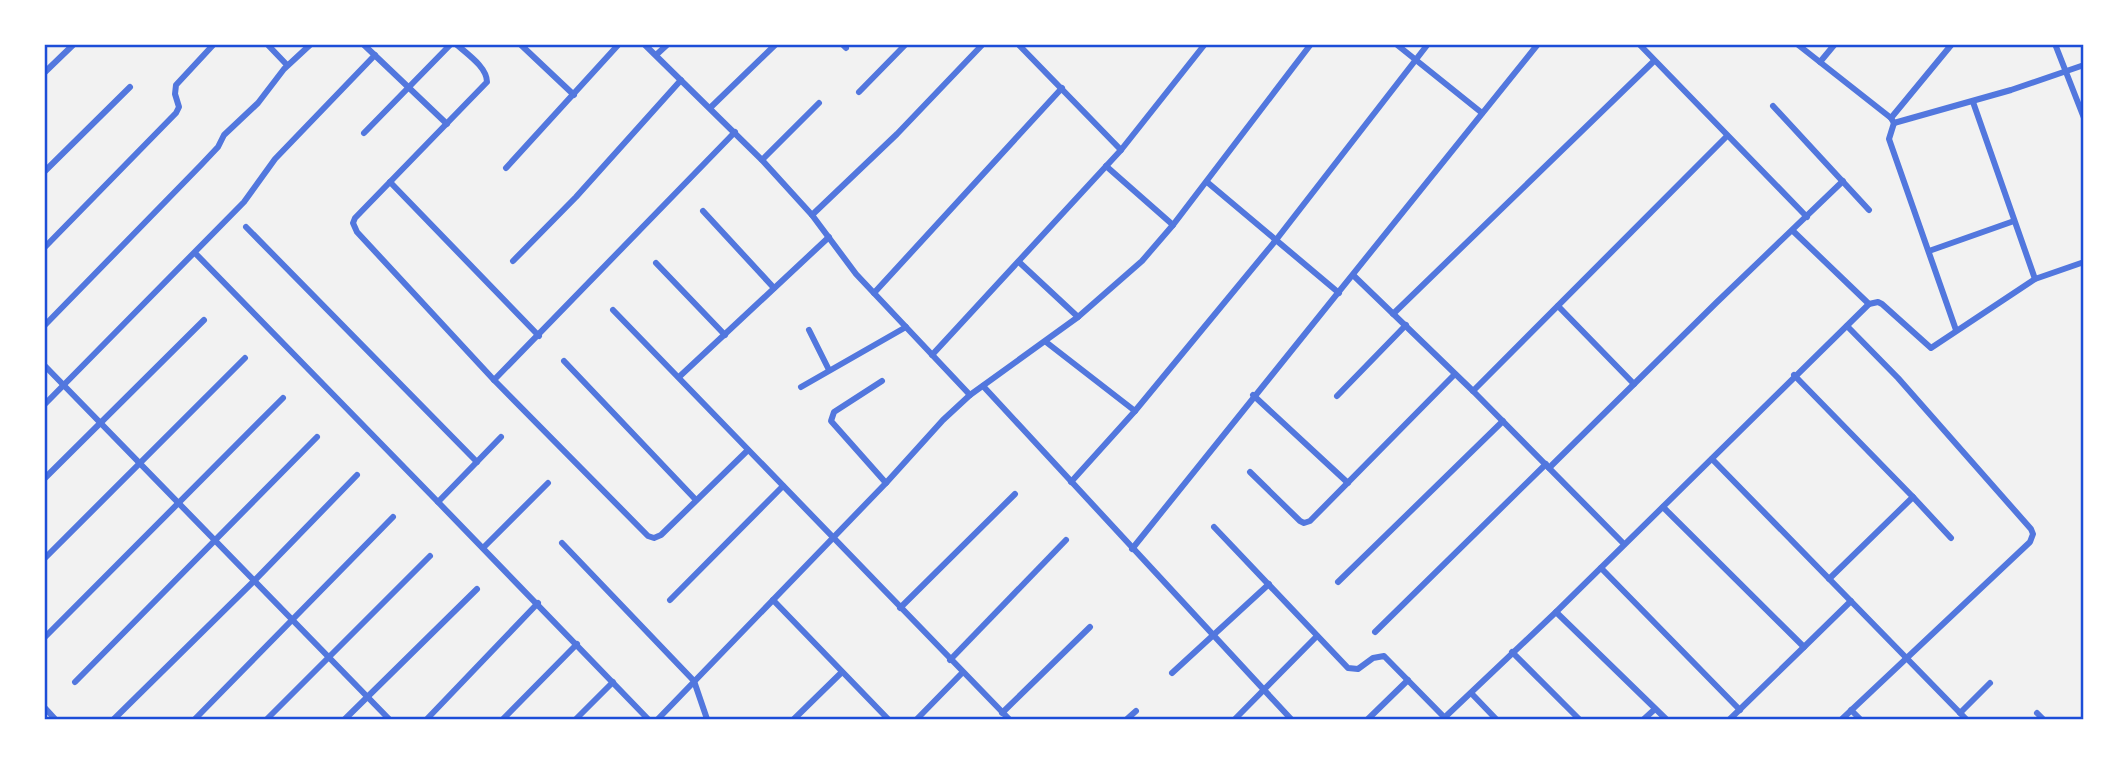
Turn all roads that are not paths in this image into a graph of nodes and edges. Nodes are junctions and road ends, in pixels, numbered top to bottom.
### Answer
1 (74, 44) edge
2 (214, 44) edge
3 (267, 44) edge
4 (311, 44) edge
5 (363, 44) edge
6 (453, 44) edge
7 (520, 44) edge
8 (619, 44) edge
9 (644, 44) edge
10 (667, 44) edge
11 (776, 44) edge
12 (906, 44) edge
13 (983, 44) edge
14 (1018, 44) edge
15 (1205, 44) edge
16 (1311, 44) edge
17 (1396, 44) edge
18 (1428, 44) edge
19 (1538, 44) edge
20 (1639, 44) edge
21 (1797, 44) edge
22 (1835, 44) edge
23 (1952, 44) edge
24 (2055, 44) edge
25 (375, 55) junction
26 (656, 55) junction
27 (1416, 59) junction
28 (1654, 61) junction
29 (1820, 62) junction
30 (287, 65) junction
31 (2084, 65) edge
32 (44, 72) edge
33 (2064, 72) junction
34 (681, 80) junction
35 (130, 87) dead end
36 (408, 88) junction
37 (1062, 88) junction
38 (859, 92) dead end
39 (574, 95) junction
40 (1973, 102) junction
41 (819, 103) dead end
42 (1773, 106) dead end
43 (710, 108) junction
44 (1482, 113) junction
45 (2084, 118) edge
46 (1893, 121) junction
47 (447, 124) junction
48 (735, 132) junction
49 (364, 133) dead end
50 (1727, 136) junction
51 (1121, 150) junction
52 (762, 160) junction
53 (1106, 166) junction
54 (506, 168) dead end
55 (44, 172) edge
56 (1843, 181) junction
57 (390, 182) junction
58 (1207, 182) junction
59 (1869, 210) dead end
60 (703, 211) dead end
61 (812, 215) junction
62 (1807, 217) junction
63 (2014, 221) junction
64 (1173, 225) junction
65 (246, 227) dead end
66 (1793, 231) junction
67 (830, 237) junction
68 (1276, 240) junction
69 (44, 248) edge
70 (1929, 251) junction
71 (195, 253) junction
72 (513, 261) dead end
73 (1019, 262) junction
74 (2084, 262) edge
75 (656, 263) dead end
76 (1353, 275) junction
77 (2035, 279) junction
78 (774, 288) junction
79 (874, 293) junction
80 (1339, 293) junction
81 (1869, 304) junction
82 (1558, 306) junction
83 (613, 310) dead end
84 (1393, 314) junction
85 (1078, 317) junction
86 (204, 320) dead end
87 (1406, 325) junction
88 (44, 326) edge
89 (1847, 326) junction
90 (906, 327) junction
91 (808, 330) dead end
92 (1956, 331) junction
93 (725, 335) junction
94 (539, 336) junction
95 (1046, 342) junction
96 (932, 355) junction
97 (244, 358) dead end
98 (564, 361) dead end
99 (44, 365) edge
100 (829, 370) junction
101 (1454, 375) junction
102 (1794, 375) junction
103 (679, 377) junction
104 (494, 380) junction
105 (882, 382) dead end
106 (1633, 384) junction
107 (64, 386) junction
108 (983, 386) junction
109 (800, 387) dead end
110 (1473, 391) junction
111 (970, 394) junction
112 (1253, 395) junction
113 (1337, 396) dead end
114 (283, 398) dead end
115 (44, 405) edge
116 (1135, 411) junction
117 (1503, 421) junction
118 (100, 424) junction
119 (317, 437) dead end
120 (501, 437) dead end
121 (748, 450) junction
122 (1712, 459) junction
123 (477, 462) junction
124 (140, 465) junction
125 (1548, 466) junction
126 (1250, 472) dead end
127 (357, 475) dead end
128 (44, 479) edge
129 (548, 482) dead end
130 (1071, 482) junction
131 (886, 483) junction
132 (1348, 484) junction
133 (783, 486) junction
134 (1015, 494) dead end
135 (1913, 497) junction
136 (696, 500) junction
137 (180, 502) junction
138 (438, 502) junction
139 (1663, 507) junction
140 (393, 517) dead end
141 (1214, 527) dead end
142 (834, 537) junction
143 (1951, 538) dead end
144 (216, 540) junction
145 (1066, 540) dead end
146 (562, 544) dead end
147 (1624, 544) junction
148 (483, 548) junction
149 (1132, 549) junction
150 (430, 556) dead end
151 (44, 559) edge
152 (1601, 568) junction
153 (1829, 579) junction
154 (255, 580) junction
155 (1338, 582) dead end
156 (1269, 584) junction
157 (477, 589) dead end
158 (670, 600) dead end
159 (773, 600) junction
160 (1851, 601) junction
161 (538, 603) junction
162 (900, 608) junction
163 (1556, 612) junction
164 (294, 621) junction
165 (1090, 627) dead end
166 (1376, 632) dead end
167 (1317, 636) junction
168 (45, 637) edge
169 (1214, 637) junction
170 (577, 644) junction
171 (1804, 648) junction
172 (1512, 652) junction
173 (328, 657) junction
174 (1908, 657) junction
175 (950, 660) junction
176 (842, 672) junction
177 (962, 673) junction
178 (1172, 673) dead end
179 (1408, 680) junction
180 (694, 681) junction
181 (75, 682) dead end
182 (613, 682) junction
183 (1990, 683) dead end
184 (1264, 691) junction
185 (1472, 694) junction
186 (367, 697) junction
187 (44, 708) edge
188 (1655, 709) junction
189 (1740, 710) junction
190 (1852, 710) junction
191 (1136, 711) dead end
192 (1003, 713) junction
193 (1960, 713) junction
194 (2037, 713) dead end
195 (55, 719) edge
196 (114, 719) edge
197 (195, 719) edge
198 (267, 719) edge
199 (345, 719) edge
200 (389, 719) edge
201 (426, 719) edge
202 (503, 719) edge
203 (576, 719) edge
204 (648, 719) edge
205 (658, 719) edge
206 (707, 719) edge
207 (794, 719) edge
208 (888, 719) edge
209 (917, 719) edge
210 (1009, 719) edge
211 (1127, 719) edge
212 (1235, 719) edge
213 (1291, 719) edge
214 (1368, 719) edge
215 (1444, 719) edge
216 (1496, 719) edge
217 (1579, 719) edge
218 (1644, 719) edge
219 (1666, 719) edge
220 (1730, 719) edge
221 (1842, 719) edge
222 (1860, 719) edge
223 (1966, 719) edge
224 (2043, 719) edge

1 - 32 street
2 - 69 street
3 - 30 street
4 - 30 street
5 - 25 street
6 - 36 street
6 - 47 street
7 - 39 street
8 - 39 street
9 - 26 street
10 - 26 street
11 - 43 street
12 - 38 street
13 - 61 street
14 - 37 street
15 - 51 street
16 - 58 street
17 - 27 street
18 - 27 street
19 - 44 street
20 - 28 street
21 - 29 street
22 - 29 street
23 - 46 street
24 - 33 street
25 - 36 street
25 - 71 street
26 - 34 street
27 - 44 street
27 - 68 street
28 - 50 street
28 - 84 street
29 - 46 street
30 - 88 street
31 - 33 street
33 - 40 street
33 - 45 street
34 - 43 street
34 - 72 street
35 - 55 street
36 - 47 street
36 - 49 street
37 - 51 street
37 - 79 street
39 - 54 street
40 - 46 street
40 - 63 street
41 - 52 street
42 - 56 street
43 - 48 street
44 - 76 street
46 - 70 street
47 - 57 street
48 - 52 street
48 - 94 street
50 - 62 street
50 - 82 street
51 - 53 street
52 - 61 street
53 - 64 street
53 - 73 street
56 - 59 street
56 - 62 street
57 - 94 street
57 - 104 street
58 - 64 street
58 - 68 street
60 - 78 street
61 - 67 street
62 - 66 street
63 - 70 street
63 - 77 street
64 - 85 street
65 - 123 street
66 - 81 street
66 - 106 street
67 - 78 street
67 - 79 street
68 - 80 street
68 - 116 street
70 - 92 street
71 - 107 street
71 - 138 street
73 - 85 street
73 - 96 street
74 - 77 street
75 - 93 street
76 - 80 street
76 - 84 street
77 - 92 street
78 - 93 street
79 - 90 street
80 - 112 street
81 - 89 street
81 - 92 street
82 - 106 street
82 - 110 street
83 - 103 street
84 - 87 street
85 - 95 street
86 - 118 street
87 - 101 street
87 - 113 street
89 - 102 street
89 - 174 street
90 - 96 street
90 - 100 street
91 - 100 street
93 - 103 street
94 - 104 street
95 - 108 street
95 - 116 street
96 - 111 street
97 - 124 street
98 - 136 street
99 - 107 street
100 - 109 street
101 - 110 street
101 - 132 street
102 - 122 street
102 - 135 street
103 - 121 street
104 - 136 street
105 - 131 street
106 - 125 street
107 - 115 street
107 - 118 street
108 - 111 street
108 - 130 street
110 - 117 street
111 - 131 street
112 - 132 street
112 - 149 street
114 - 137 street
116 - 130 street
117 - 125 street
117 - 155 street
118 - 124 street
118 - 128 street
119 - 144 street
120 - 123 street
121 - 133 street
121 - 136 street
122 - 139 street
122 - 153 street
123 - 138 street
124 - 137 street
124 - 151 street
125 - 147 street
125 - 166 street
126 - 132 street
127 - 154 street
129 - 148 street
130 - 149 street
131 - 142 street
133 - 142 street
133 - 158 street
134 - 162 street
135 - 143 street
135 - 153 street
137 - 144 street
137 - 168 street
138 - 148 street
139 - 147 street
139 - 171 street
140 - 164 street
141 - 156 street
142 - 159 street
142 - 162 street
144 - 154 street
144 - 181 street
145 - 175 street
146 - 180 street
147 - 152 street
148 - 161 street
149 - 169 street
150 - 173 street
152 - 163 street
152 - 189 street
153 - 160 street
154 - 164 street
154 - 196 street
156 - 167 street
156 - 169 street
157 - 186 street
159 - 176 street
159 - 180 street
160 - 171 street
160 - 174 street
161 - 170 street
161 - 201 street
162 - 175 street
163 - 172 street
163 - 188 street
164 - 173 street
164 - 197 street
165 - 192 street
167 - 179 street
167 - 184 street
169 - 178 street
169 - 184 street
170 - 182 street
170 - 202 street
171 - 189 street
172 - 185 street
172 - 217 street
173 - 186 street
173 - 198 street
174 - 190 street
174 - 193 street
175 - 177 street
176 - 207 street
176 - 208 street
177 - 192 street
177 - 209 street
179 - 214 street
179 - 215 street
180 - 205 street
180 - 206 street
182 - 203 street
182 - 204 street
183 - 193 street
184 - 212 street
184 - 213 street
185 - 215 street
185 - 216 street
186 - 199 street
186 - 200 street
187 - 195 street
188 - 218 street
188 - 219 street
189 - 220 street
190 - 221 street
190 - 222 street
191 - 211 street
192 - 210 street
193 - 223 street
194 - 224 street

